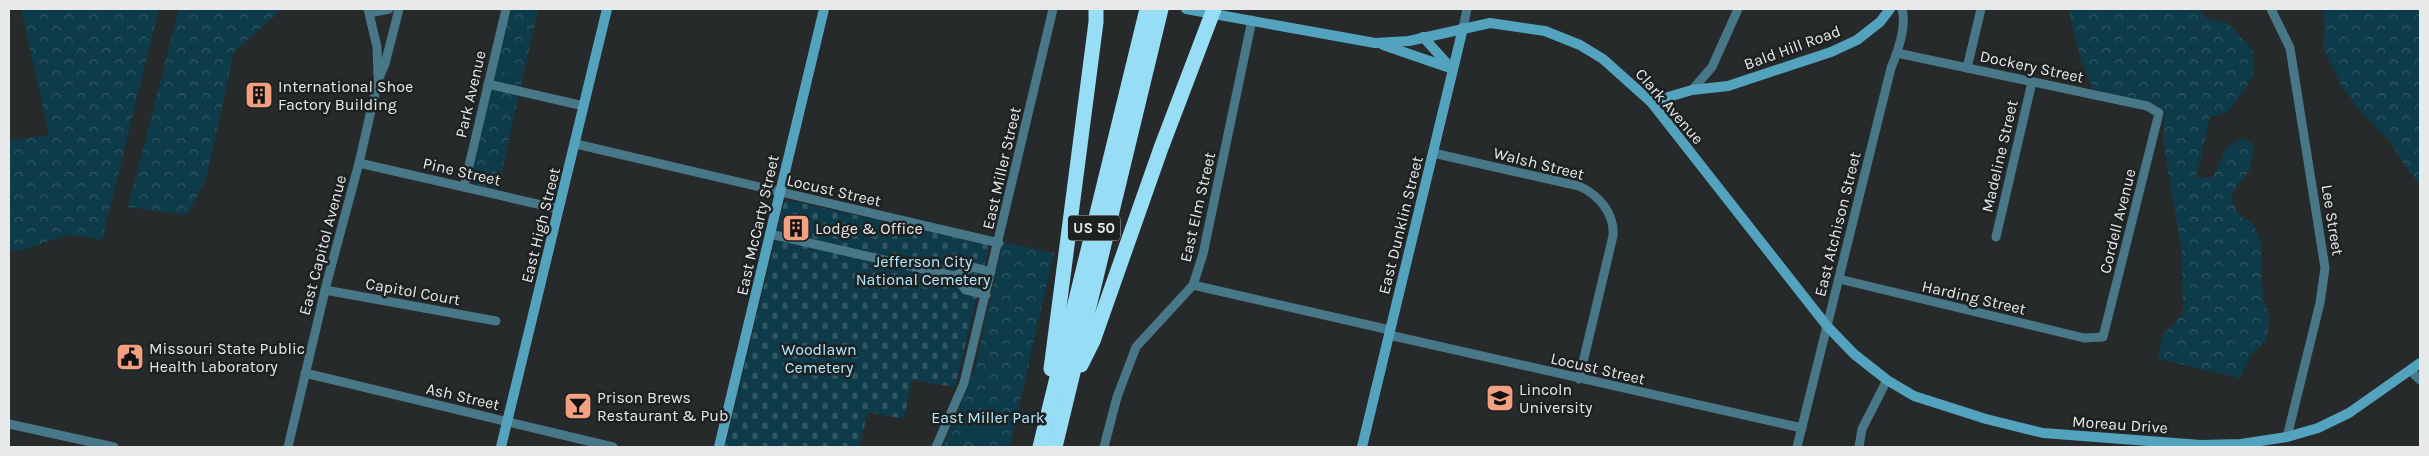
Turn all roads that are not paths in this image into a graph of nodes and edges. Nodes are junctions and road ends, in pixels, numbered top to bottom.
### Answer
1 (389, 9) edge
2 (399, 9) edge
3 (506, 9) edge
4 (607, 9) edge
5 (824, 9) edge
6 (1053, 9) edge
7 (1096, 9) edge
8 (1148, 9) edge
9 (1161, 9) edge
10 (1186, 9) edge
11 (1255, 9) edge
12 (1467, 9) edge
13 (1738, 9) edge
14 (1890, 9) edge
15 (1902, 9) edge
16 (1981, 9) edge
17 (2272, 9) edge
18 (369, 11) edge
19 (1213, 11) edge
20 (1252, 20) junction
21 (1463, 28) junction
22 (1423, 38) junction
23 (1375, 42) junction
24 (1897, 53) junction
25 (1967, 68) junction
26 (1453, 70) junction
27 (378, 80) junction
28 (2032, 82) junction
29 (488, 84) junction
30 (1692, 90) junction
31 (1651, 102) junction
32 (584, 106) junction
33 (2158, 113) joint
34 (576, 144) junction
35 (1433, 153) junction
36 (359, 163) junction
37 (464, 187) junction
38 (780, 193) junction
39 (559, 209) junction
40 (770, 234) junction
41 (1996, 237) dead end
42 (998, 243) junction
43 (991, 272) junction
44 (954, 276) junction
45 (1839, 280) junction
46 (1194, 285) junction
47 (325, 290) junction
48 (986, 295) junction
49 (496, 321) dead end
50 (1827, 326) junction
51 (1390, 333) junction
52 (2103, 336) joint
53 (2420, 363) edge
54 (2410, 370) junction
55 (305, 373) junction
56 (1579, 379) junction
57 (1886, 380) junction
58 (2420, 380) edge
59 (1067, 396) junction
60 (508, 422) junction
61 (9, 424) edge
62 (1045, 426) junction
63 (1802, 428) junction
64 (2287, 437) junction
65 (2201, 446) edge
66 (114, 447) edge
67 (288, 447) edge
68 (501, 447) edge
69 (613, 447) edge
70 (719, 447) edge
71 (936, 447) edge
72 (1040, 447) edge
73 (1055, 447) edge
74 (1104, 447) edge
75 (1362, 447) edge
76 (1797, 447) edge
77 (1859, 447) edge

1 - 18 street, East Capitol Avenue
2 - 27 street, East Capitol Avenue
3 - 29 street, Park Avenue
4 - 32 main road, East High Street
5 - 38 main road, East McCarty Street
6 - 42 street, East Miller Street
7 - 62 highway
8 - 62 highway, US 50
9 - 59 highway, US 50
10 - 19 main road, Clark Avenue
11 - 20 main road, East Elm Street
12 - 21 street, East Dunklin Street
13 - 30 street
14 - 30 main road, Bald Hill Road
15 - 24 street, East Atchison Street
16 - 25 street
17 - 64 street, Lee Street
18 - 27 street, East Capitol Avenue
19 - 20 main road, Clark Avenue
19 - 59 highway
20 - 23 main road, Clark Avenue
20 - 46 street, East Elm Street
21 - 22 main road, Clark Avenue
21 - 26 main road, East Dunklin Street
21 - 31 main road, Clark Avenue
22 - 23 main road, Clark Avenue
22 - 26 main road
23 - 26 main road
24 - 25 street, Dockery Street
24 - 45 street, East Atchison Street
25 - 28 street, Dockery Street
26 - 35 main road, East Dunklin Street
27 - 36 street, East Capitol Avenue
28 - 33 street, Dockery Street
28 - 41 street, Madeline Street
29 - 32 street
29 - 37 street, Park Avenue
30 - 31 main road, Bald Hill Road
31 - 50 main road, Clark Avenue
32 - 34 main road, East High Street
33 - 52 street, Cordell Avenue
34 - 38 street, Locust Street
34 - 39 main road, East High Street
35 - 51 main road, East Dunklin Street
35 - 56 street, Walsh Street
36 - 37 street, Pine Street
36 - 47 street, East Capitol Avenue
37 - 39 street, Pine Street
38 - 40 main road, East McCarty Street
38 - 42 street, Locust Street
39 - 60 main road, East High Street
40 - 44 street
40 - 70 main road, East McCarty Street
42 - 43 street, East Miller Street
43 - 44 street
43 - 48 street, East Miller Street
44 - 48 street
45 - 50 street, East Atchison Street
45 - 52 street, Harding Street
46 - 51 street, Locust Street
46 - 74 street, East Elm Street
47 - 49 street, Capitol Court
47 - 55 street, East Capitol Avenue
48 - 71 street, East Miller Street
50 - 57 main road, Moreau Drive
50 - 63 street, East Atchison Street
51 - 56 street, Locust Street
51 - 75 main road, East Dunklin Street
53 - 54 main road, Moreau Drive
54 - 58 street
54 - 64 main road, Moreau Drive
55 - 60 street, Ash Street
55 - 67 street, East Capitol Avenue
56 - 63 street, Locust Street
57 - 65 main road, Moreau Drive
57 - 77 street
59 - 73 highway, US 50
60 - 68 main road, East High Street
60 - 69 street, Ash Street
61 - 66 street
62 - 72 highway, US 50
63 - 76 street, East Atchison Street
64 - 65 main road, Moreau Drive

